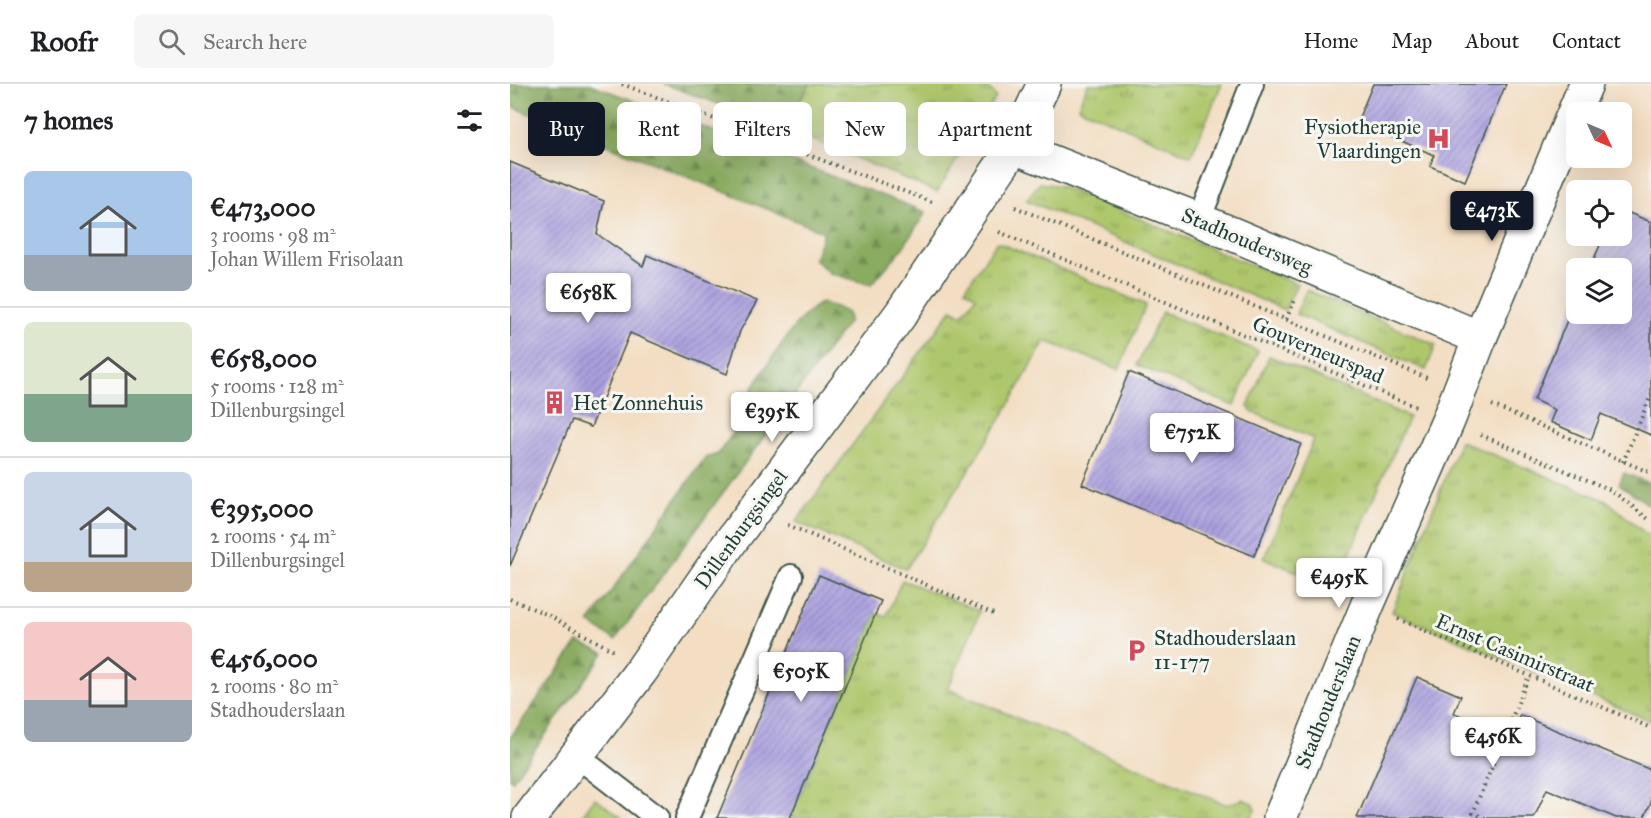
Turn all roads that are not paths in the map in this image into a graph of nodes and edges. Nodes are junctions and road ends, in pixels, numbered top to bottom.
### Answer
1 (1044, 84) edge
2 (1252, 84) edge
3 (1586, 84) edge
4 (1035, 102) edge
5 (1008, 156) edge
6 (1037, 156) edge
7 (1199, 220) junction
8 (1479, 338) junction
9 (791, 576) dead end
10 (577, 756) junction
11 (530, 818) edge
12 (657, 818) edge
13 (687, 818) edge
14 (1280, 818) edge

1 - 4 street, Dillenburgsingel
2 - 7 lane
3 - 8 street, Stadhouderslaan
5 - 10 street, Dillenburgsingel
6 - 7 street, Stadhoudersweg
7 - 8 street, Stadhoudersweg
8 - 14 street, Stadhouderslaan
9 - 13 lane
10 - 11 street, Dillenburgsingel
10 - 12 lane

